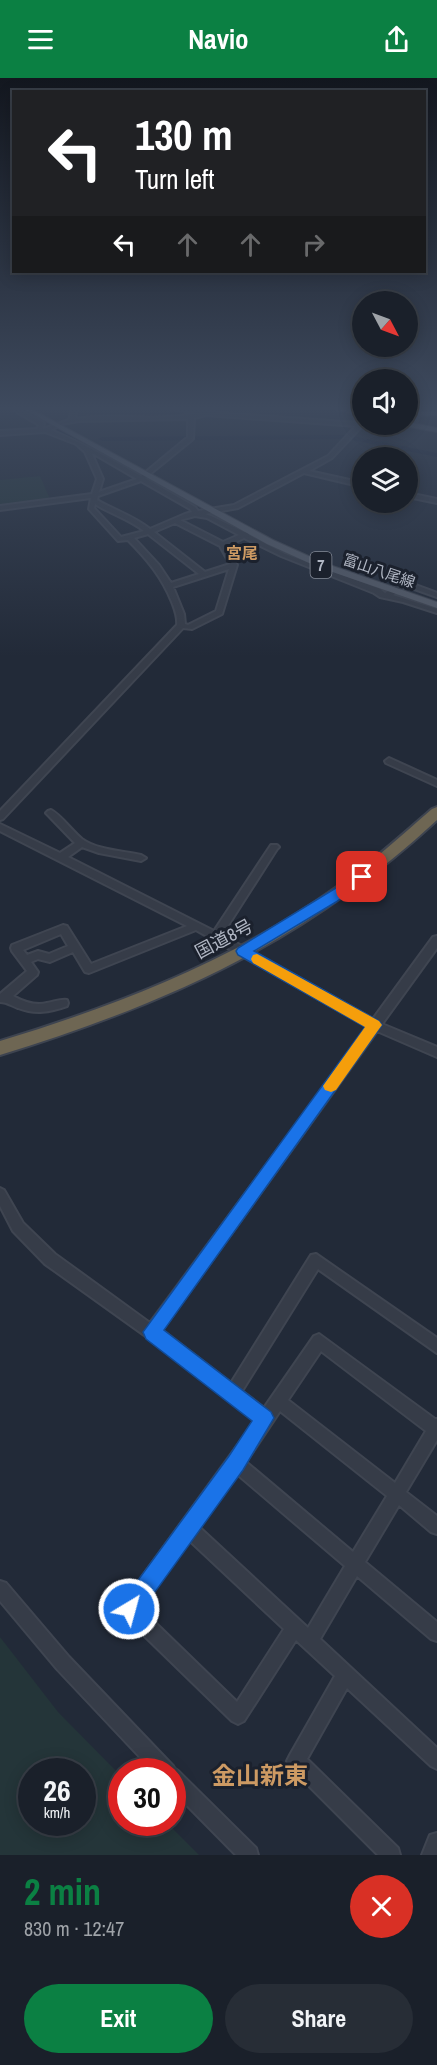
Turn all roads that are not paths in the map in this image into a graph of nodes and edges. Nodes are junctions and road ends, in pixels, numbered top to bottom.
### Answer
1 (97, 492) edge
2 (108, 492) edge
3 (170, 492) edge
4 (177, 492) edge
5 (264, 492) edge
6 (418, 497) edge
7 (95, 498) junction
8 (437, 501) edge
9 (0, 508) edge
10 (214, 511) junction
11 (196, 513) junction
12 (176, 520) junction
13 (150, 531) junction
14 (249, 533) junction
15 (129, 537) junction
16 (223, 545) junction
17 (234, 565) junction
18 (205, 575) junction
19 (171, 585) junction
20 (393, 592) junction
21 (437, 595) edge
22 (437, 603) edge
23 (437, 611) edge
24 (181, 626) junction
25 (389, 761) dead end
26 (437, 783) edge
27 (437, 812) edge
28 (51, 813) dead end
29 (0, 817) edge
30 (437, 825) edge
31 (0, 827) edge
32 (81, 843) junction
33 (274, 847) dead end
34 (61, 857) junction
35 (141, 858) dead end
36 (196, 926) junction
37 (216, 936) junction
38 (437, 940) edge
39 (75, 947) junction
40 (248, 954) junction
41 (25, 960) junction
42 (3, 997) edge
43 (63, 1003) dead end
44 (374, 1025) junction
45 (0, 1048) edge
46 (437, 1052) edge
47 (0, 1059) edge
48 (0, 1194) edge
49 (152, 1332) junction
50 (437, 1346) edge
51 (232, 1394) junction
52 (278, 1401) junction
53 (265, 1418) junction
54 (436, 1428) edge
55 (236, 1463) junction
56 (398, 1493) junction
57 (437, 1526) edge
58 (189, 1529) junction
59 (355, 1565) junction
60 (0, 1589) edge
61 (294, 1628) junction
62 (437, 1634) edge
63 (309, 1642) junction
64 (345, 1675) junction
65 (153, 1758) edge
66 (437, 1760) edge
67 (186, 1792) edge
68 (437, 1842) edge
69 (249, 1855) edge
70 (391, 1855) edge
71 (431, 1855) edge

1 - 7 street
2 - 7 street
3 - 11 street
4 - 10 main road, 富山八尾線 / 7
5 - 10 street
6 - 8 street
7 - 9 street
7 - 13 street
7 - 15 street
10 - 11 street
10 - 14 main road, 富山八尾線 / 7
11 - 12 street
11 - 14 street
12 - 13 street
12 - 16 street
13 - 15 street
13 - 18 street
14 - 16 street
14 - 20 main road, 富山八尾線 / 7
15 - 19 street
16 - 17 street
17 - 18 street
17 - 24 street
18 - 19 street
19 - 24 street
20 - 21 street
20 - 22 main road, 富山八尾線 / 7
20 - 23 street
24 - 29 street
25 - 26 street
27 - 40 highway, 国道8号
28 - 32 street
30 - 40 highway, 国道8号
31 - 34 street
32 - 34 street
32 - 35 street
33 - 37 street
34 - 36 street
36 - 37 street
36 - 39 street
37 - 40 street
38 - 44 street
39 - 41 street
39 - 41 street
40 - 44 street
40 - 45 highway, 国道8号
40 - 47 highway, 国道8号
41 - 42 street
42 - 43 street
44 - 46 street
44 - 49 street
48 - 49 street
49 - 51 street
50 - 51 street
51 - 53 street
52 - 53 street
52 - 54 street
52 - 56 street
53 - 55 street
54 - 56 street
55 - 58 street
55 - 59 street
56 - 57 street
56 - 59 street
58 - 61 street
58 - 61 street
59 - 62 street
59 - 63 street
60 - 65 street
61 - 63 street
63 - 64 street
64 - 66 street
64 - 70 street
67 - 69 street
68 - 71 street

